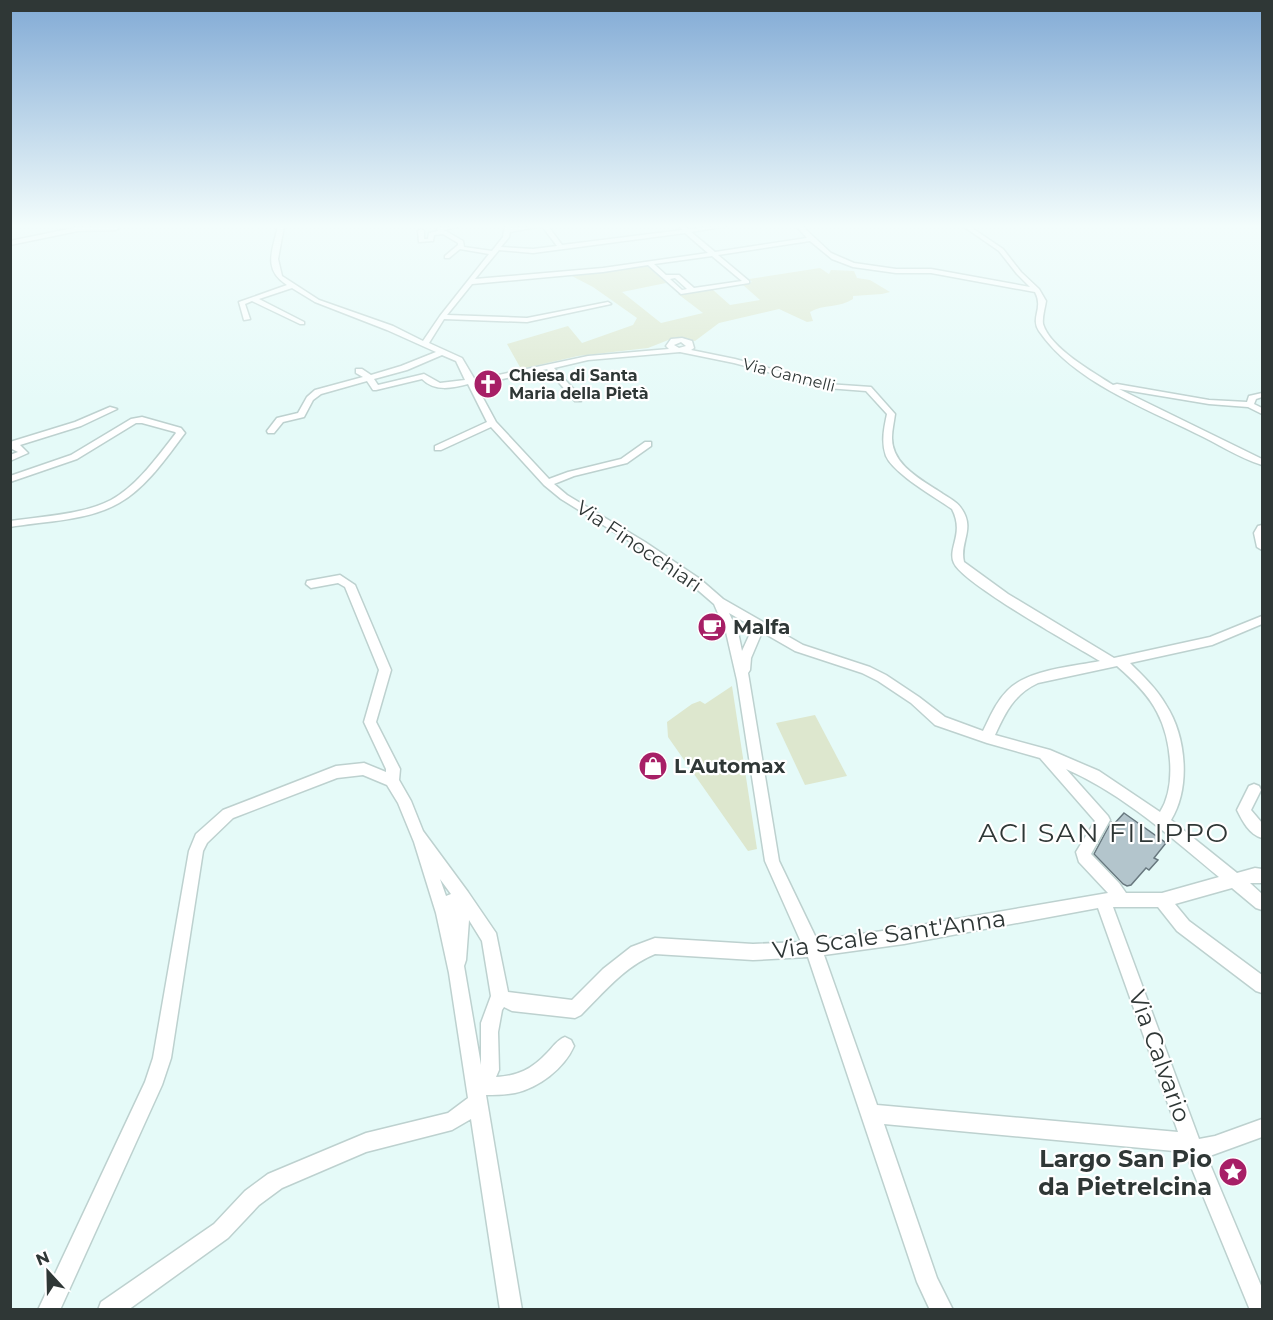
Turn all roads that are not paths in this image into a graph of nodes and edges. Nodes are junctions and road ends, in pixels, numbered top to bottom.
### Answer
1 (286, 288) edge
2 (294, 288) edge
3 (465, 288) edge
4 (676, 288) edge
5 (689, 288) edge
6 (708, 288) edge
7 (1024, 288) edge
8 (1034, 288) edge
9 (692, 290) junction
10 (1037, 290) junction
11 (253, 299) junction
12 (608, 304) dead end
13 (442, 317) junction
14 (246, 319) dead end
15 (302, 323) dead end
16 (432, 334) junction
17 (407, 336) junction
18 (674, 341) junction
19 (425, 344) junction
20 (691, 344) junction
21 (679, 350) junction
22 (442, 352) junction
23 (633, 353) junction
24 (714, 357) junction
25 (548, 366) junction
26 (359, 371) dead end
27 (369, 377) junction
28 (1099, 381) junction
29 (472, 382) junction
30 (1263, 395) edge
31 (578, 399) dead end
32 (1250, 405) junction
33 (113, 409) dead end
34 (1263, 411) edge
35 (492, 423) junction
36 (271, 431) dead end
37 (12, 444) edge
38 (648, 444) dead end
39 (438, 448) dead end
40 (10, 458) edge
41 (1263, 462) edge
42 (10, 479) edge
43 (547, 483) junction
44 (10, 524) edge
45 (1263, 528) edge
46 (1263, 547) edge
47 (311, 584) dead end
48 (719, 602) junction
49 (1263, 620) edge
50 (756, 625) junction
51 (732, 632) junction
52 (1116, 662) junction
53 (743, 680) junction
54 (987, 738) junction
55 (1038, 752) junction
56 (392, 781) junction
57 (1254, 790) dead end
58 (1165, 817) junction
59 (1263, 832) edge
60 (417, 835) junction
61 (1263, 876) edge
62 (1233, 881) junction
63 (463, 897) junction
64 (1103, 900) junction
65 (1122, 900) junction
66 (1162, 900) junction
67 (1263, 903) edge
68 (444, 913) junction
69 (813, 949) junction
70 (457, 974) junction
71 (1263, 985) edge
72 (500, 997) junction
73 (565, 1046) dead end
74 (490, 1070) dead end
75 (478, 1095) junction
76 (871, 1114) junction
77 (1263, 1128) edge
78 (1193, 1147) junction
79 (49, 1310) edge
80 (109, 1310) edge
81 (511, 1310) edge
82 (942, 1310) edge
83 (1261, 1310) edge

1 - 11 street
2 - 17 street, Via Finocchiari
3 - 13 street
4 - 9 street
5 - 9 street
6 - 9 street
7 - 10 street
8 - 10 street
10 - 28 street
11 - 14 street
11 - 15 street
12 - 13 street
13 - 16 street
16 - 17 street
16 - 19 street
17 - 19 street, Via Finocchiari
18 - 20 street, Via Gannelli
18 - 21 street
18 - 23 street, Via Gannelli
19 - 22 street, Via Finocchiari
20 - 21 street
20 - 24 street, Via Gannelli
21 - 23 street, Via Gannelli
21 - 24 street, Via Gannelli
22 - 27 street
22 - 29 street, Via Finocchiari
23 - 25 street, Via Gannelli
24 - 52 street, Via Gannelli
25 - 29 street, Via Gannelli
25 - 31 street
26 - 27 street
27 - 29 street, Via Gannelli
27 - 36 street
28 - 32 street
28 - 41 street
29 - 35 street, Via Finocchiari
30 - 32 street
32 - 34 street
33 - 37 street
35 - 39 street
35 - 43 street, Via Finocchiari
37 - 40 street
38 - 43 street
42 - 44 street
43 - 48 street, Via Finocchiari
45 - 46 street
47 - 56 street
48 - 50 street, Via Finocchiari
48 - 51 street
49 - 52 street
50 - 51 street
50 - 53 street
50 - 54 street, Via Finocchiari
51 - 53 street
52 - 54 street
52 - 58 street
53 - 69 street
54 - 55 street, Via Finocchiari
55 - 58 street, Via Finocchiari
55 - 65 street
56 - 60 street
56 - 79 street
57 - 59 street
58 - 62 street, Via Finocchiari
60 - 63 street
60 - 68 street
61 - 62 street, Via Scale Sant'Anna
62 - 66 street, Via Scale Sant'Anna
62 - 67 street, Via Finocchiari
63 - 68 street
63 - 70 street
63 - 72 street
64 - 65 street, Via Scale Sant'Anna
64 - 69 street, Via Scale Sant'Anna
64 - 78 street, Via Calvario
65 - 66 street, Via Scale Sant'Anna
66 - 71 street
68 - 70 street
69 - 72 street, Via Scale Sant'Anna
69 - 76 street
70 - 75 street
72 - 74 street
73 - 75 street
75 - 80 street
75 - 81 street
76 - 78 street
76 - 82 street
77 - 78 street
78 - 83 street, Via Calvario

